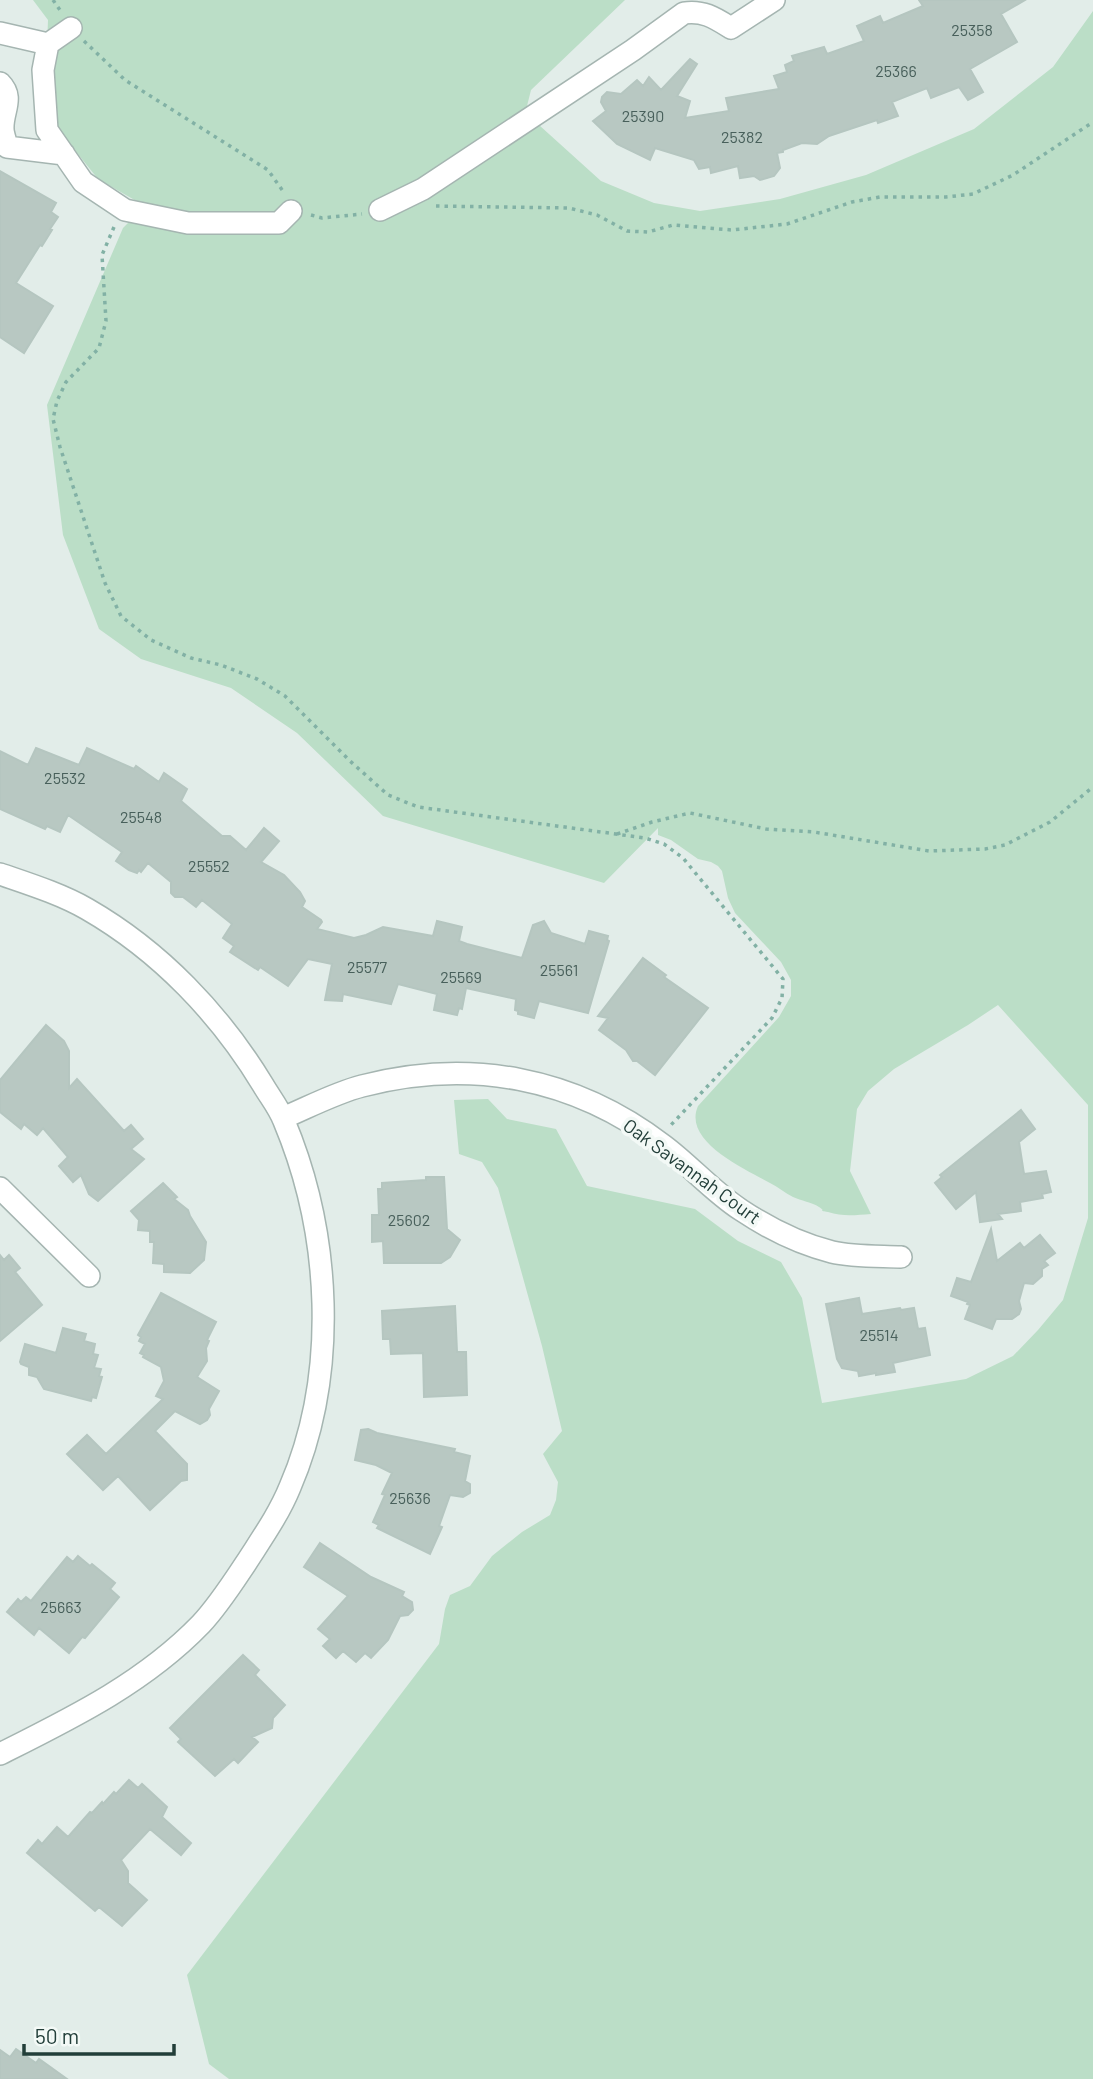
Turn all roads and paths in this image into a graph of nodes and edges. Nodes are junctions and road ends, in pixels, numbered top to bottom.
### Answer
1 (53, 0) edge
2 (774, 0) edge
3 (71, 29) junction
4 (0, 33) edge
5 (48, 44) junction
6 (0, 83) edge
7 (1093, 122) edge
8 (64, 154) junction
9 (432, 206) dead end
10 (125, 210) junction
11 (380, 210) joint
12 (291, 211) junction
13 (1093, 787) edge
14 (615, 834) junction
15 (0, 874) edge
16 (283, 1118) junction
17 (656, 1140) junction
18 (0, 1188) edge
19 (901, 1257) dead end
20 (89, 1276) dead end
21 (0, 1754) edge

1 - 3 path
2 - 11 street
3 - 5 street
3 - 12 path
4 - 5 street
5 - 8 street
6 - 8 street
7 - 9 path
8 - 10 street
10 - 12 street
10 - 14 path
11 - 12 path
13 - 14 path
14 - 17 path
15 - 16 street
16 - 17 street, Oak Savannah Court
16 - 21 street
17 - 19 street, Oak Savannah Court
18 - 20 street

